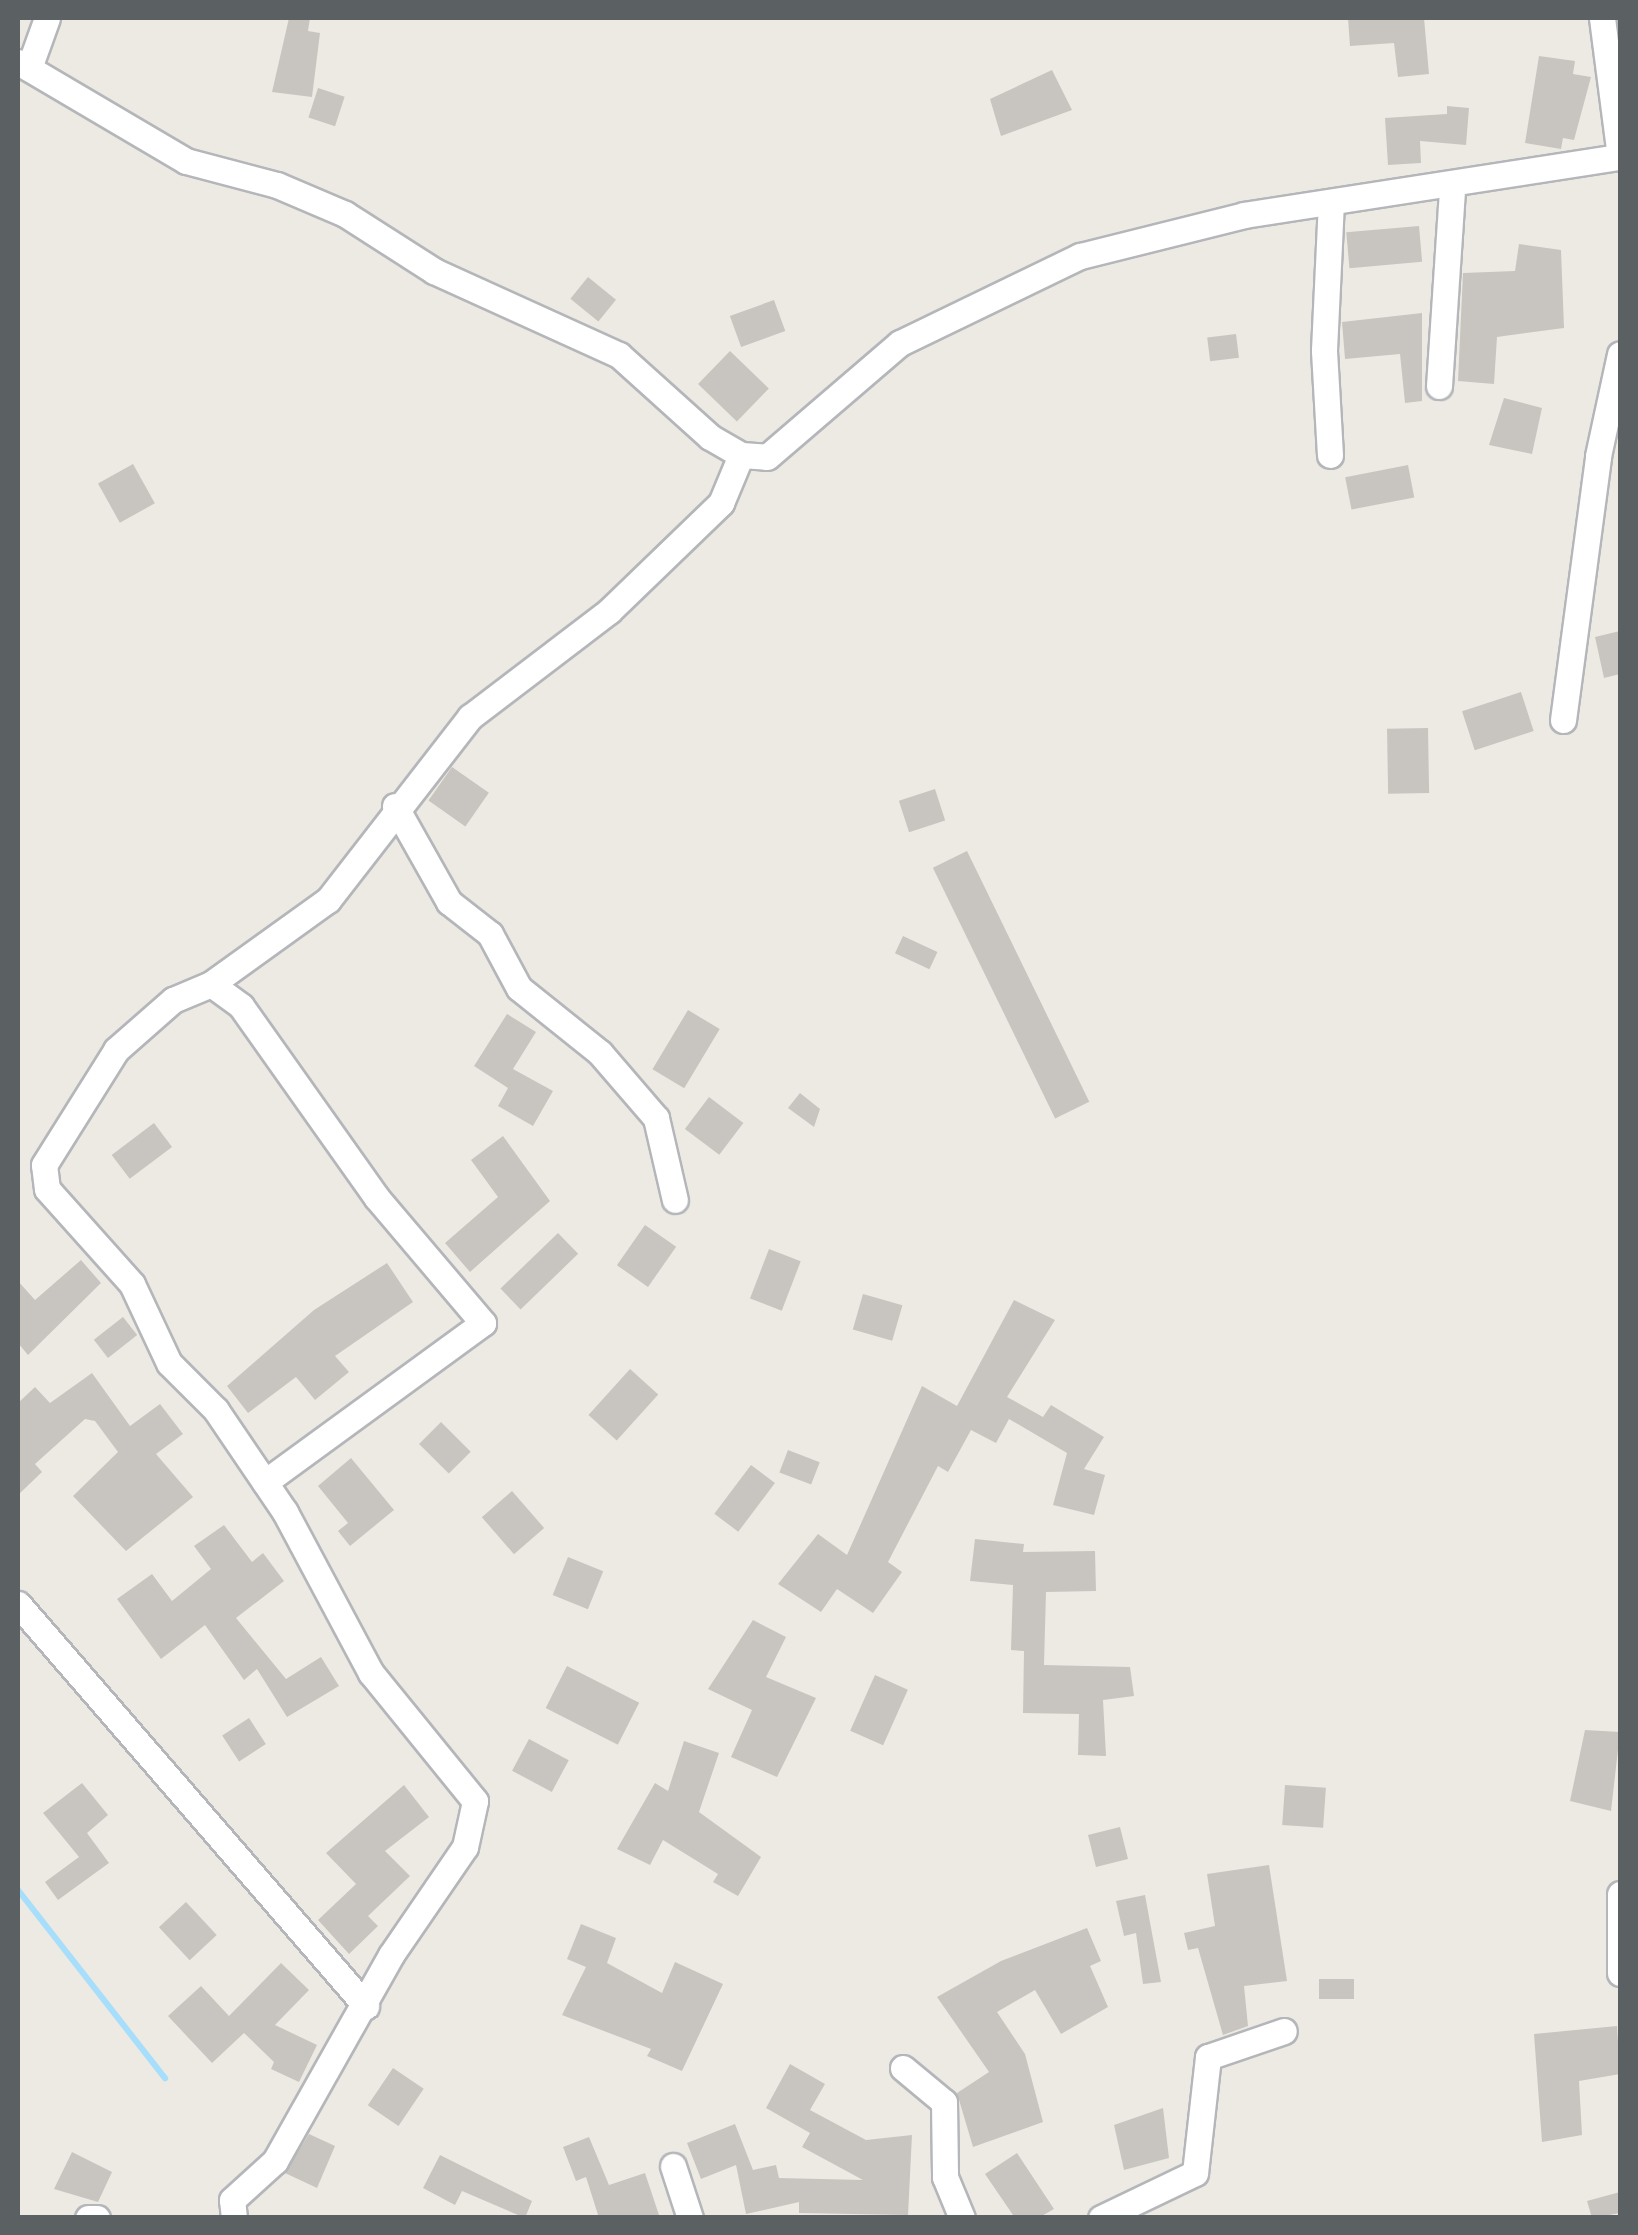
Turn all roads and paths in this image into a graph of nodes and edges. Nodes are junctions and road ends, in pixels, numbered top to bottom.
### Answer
1 (47, 18) edge
2 (1602, 18) edge
3 (24, 65) edge
4 (1620, 157) edge
5 (1452, 188) junction
6 (1331, 202) junction
7 (1620, 354) edge
8 (1439, 386) dead end
9 (741, 454) junction
10 (1330, 455) dead end
11 (1562, 720) dead end
12 (395, 806) junction
13 (211, 984) junction
14 (675, 1200) dead end
15 (265, 1482) junction
16 (18, 1604) edge
17 (1620, 1894) edge
18 (1620, 1973) edge
19 (366, 2006) junction
20 (1284, 2030) dead end
21 (902, 2068) dead end
22 (672, 2166) dead end
23 (88, 2218) edge
24 (97, 2218) edge
25 (234, 2218) edge
26 (690, 2218) edge
27 (962, 2218) edge
28 (1101, 2218) edge

1 - 3 street
2 - 4 street
3 - 9 street
4 - 5 street
5 - 6 street
5 - 8 street
6 - 9 street
6 - 10 street
7 - 11 street
9 - 12 street
12 - 13 street
12 - 14 street
13 - 15 street
13 - 15 street
15 - 19 street
16 - 19 street
17 - 18 street
19 - 25 street
20 - 28 street
21 - 27 street
22 - 26 street
23 - 24 street

